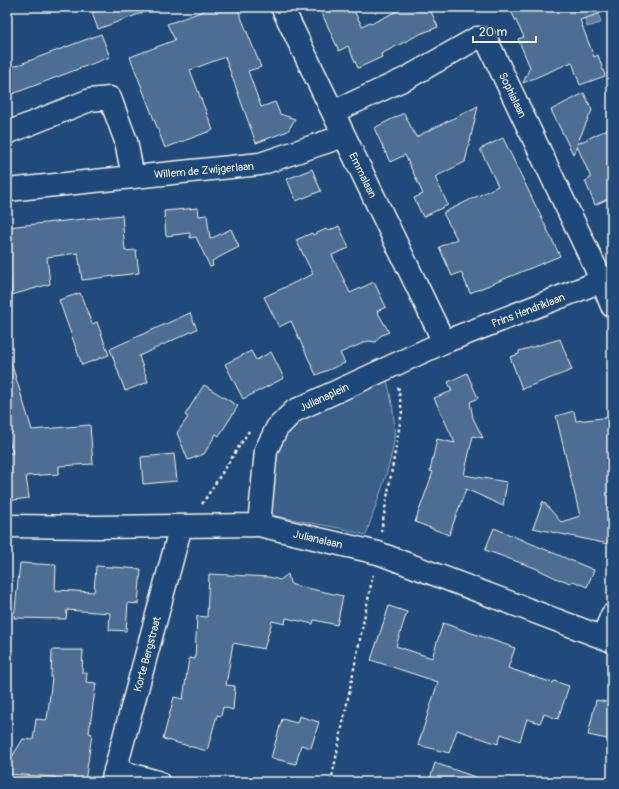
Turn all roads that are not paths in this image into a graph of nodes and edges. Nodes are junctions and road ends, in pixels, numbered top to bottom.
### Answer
1 (282, 7) edge
2 (333, 112) junction
3 (7, 133) edge
4 (344, 136) junction
5 (133, 177) junction
6 (7, 190) edge
7 (607, 279) edge
8 (612, 306) edge
9 (444, 342) junction
10 (259, 525) junction
11 (7, 526) edge
12 (181, 526) junction
13 (612, 615) edge
14 (607, 639) edge
15 (114, 776) edge
16 (158, 782) edge

1 - 2 street, Emmalaan
2 - 4 street, Emmalaan
2 - 7 street, Sophialaan
3 - 5 street
4 - 5 street, Willem de Zwijgerlaan
4 - 9 street, Emmalaan
5 - 6 street, Willem de Zwijgerlaan
7 - 8 street, Sophialaan
7 - 9 street, Prins Hendriklaan
9 - 10 street, Julianaplein
10 - 12 street, Julianalaan
10 - 14 street, Julianalaan
11 - 12 street, Julianalaan
12 - 15 street, Korte Bergstraat
13 - 14 street
15 - 16 street

